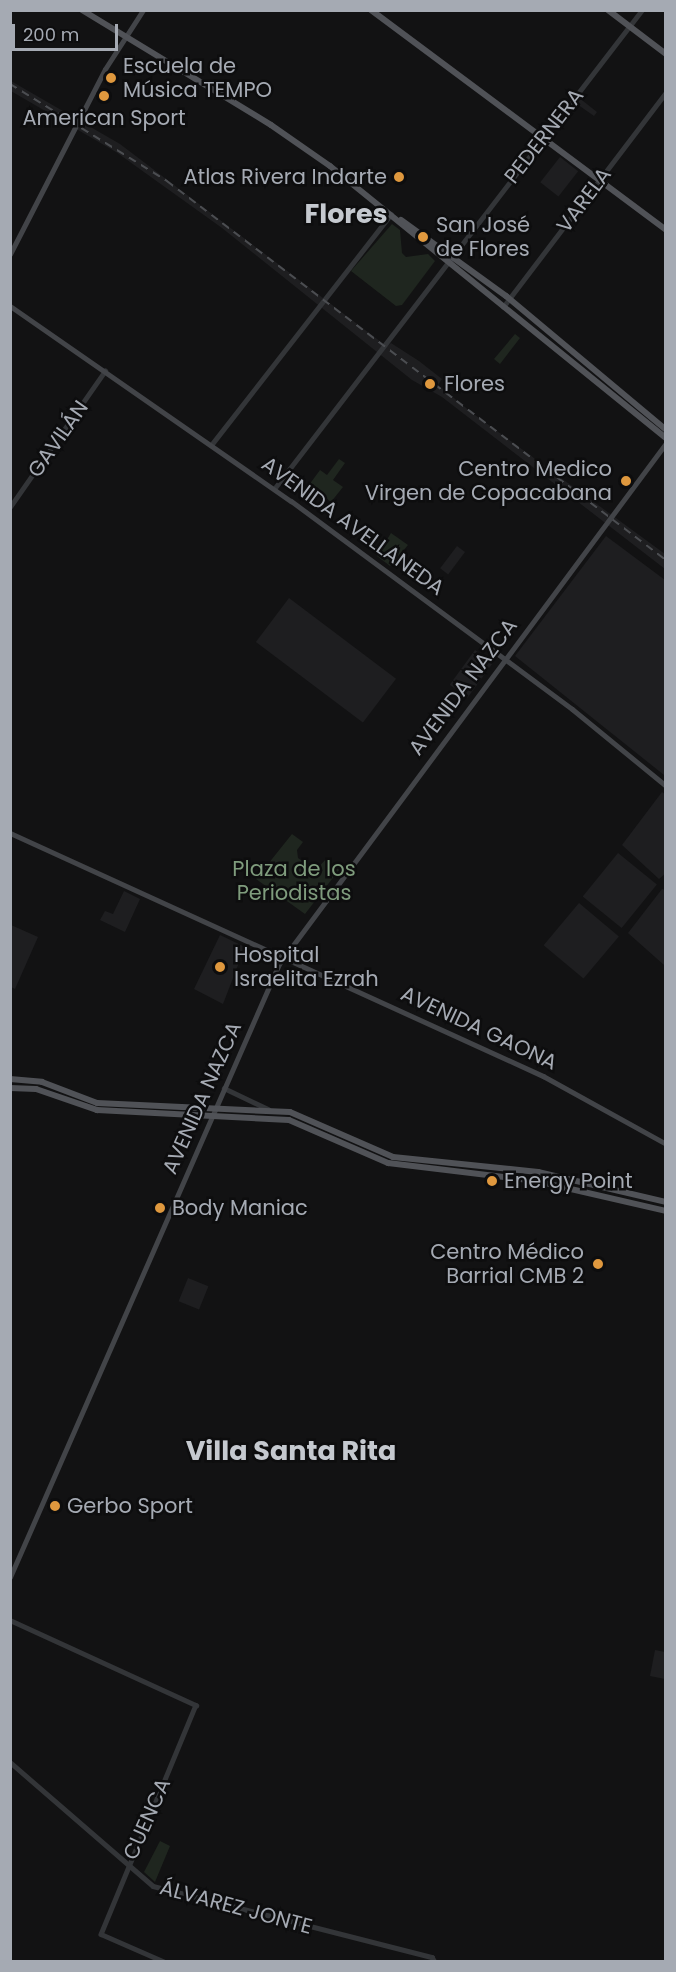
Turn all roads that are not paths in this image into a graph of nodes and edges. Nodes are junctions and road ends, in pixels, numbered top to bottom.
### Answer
1 (82, 10) edge
2 (142, 10) edge
3 (371, 10) edge
4 (608, 10) edge
5 (642, 10) edge
6 (629, 27) junction
7 (123, 37) junction
8 (666, 54) edge
9 (666, 92) edge
10 (543, 139) junction
11 (599, 181) junction
12 (392, 213) junction
13 (399, 219) junction
14 (666, 230) edge
15 (10, 254) edge
16 (451, 255) junction
17 (446, 262) junction
18 (509, 299) junction
19 (10, 306) edge
20 (502, 307) junction
21 (105, 371) junction
22 (666, 430) edge
23 (666, 438) edge
24 (666, 443) edge
25 (212, 444) junction
26 (274, 489) junction
27 (10, 507) edge
28 (505, 659) junction
29 (666, 786) edge
30 (10, 833) edge
31 (284, 957) junction
32 (10, 1079) edge
33 (10, 1088) edge
34 (224, 1088) junction
35 (215, 1108) junction
36 (270, 1110) junction
37 (211, 1116) junction
38 (666, 1144) edge
39 (666, 1202) edge
40 (666, 1211) edge
41 (10, 1577) edge
42 (10, 1620) edge
43 (10, 1762) edge
44 (127, 1863) junction
45 (434, 1959) edge
46 (165, 1962) edge

1 - 7 main road
2 - 7 main road
3 - 10 main road
4 - 6 main road
5 - 6 street, PEDERNERA
6 - 8 main road
6 - 10 street, PEDERNERA
7 - 12 main road
7 - 15 main road
9 - 11 street, VARELA
10 - 11 main road
10 - 16 street, PEDERNERA
11 - 14 main road
11 - 18 street, VARELA
12 - 13 main road
12 - 25 street
13 - 16 main road
13 - 17 main road
16 - 17 street, PEDERNERA
16 - 18 main road
17 - 20 main road
17 - 26 street, PEDERNERA
18 - 20 street, VARELA
18 - 22 main road
19 - 21 main road, AVENIDA AVELLANEDA
20 - 23 main road
21 - 25 main road, AVENIDA AVELLANEDA
21 - 27 street, GAVILÁN
24 - 28 main road, AVENIDA NAZCA
25 - 26 main road, AVENIDA AVELLANEDA
26 - 28 main road, AVENIDA AVELLANEDA
28 - 29 main road, AVENIDA AVELLANEDA
28 - 31 main road, AVENIDA NAZCA
30 - 31 main road, AVENIDA GAONA
31 - 34 main road, AVENIDA NAZCA
31 - 38 main road, AVENIDA GAONA
32 - 35 main road
33 - 37 main road
34 - 35 main road, AVENIDA NAZCA
34 - 36 street
35 - 36 main road
35 - 37 main road, AVENIDA NAZCA
36 - 39 main road
37 - 40 main road
37 - 41 main road, AVENIDA NAZCA
42 - 44 street, CUENCA
43 - 44 street, ÁLVAREZ JONTE
44 - 45 street, ÁLVAREZ JONTE
44 - 46 street, CUENCA

